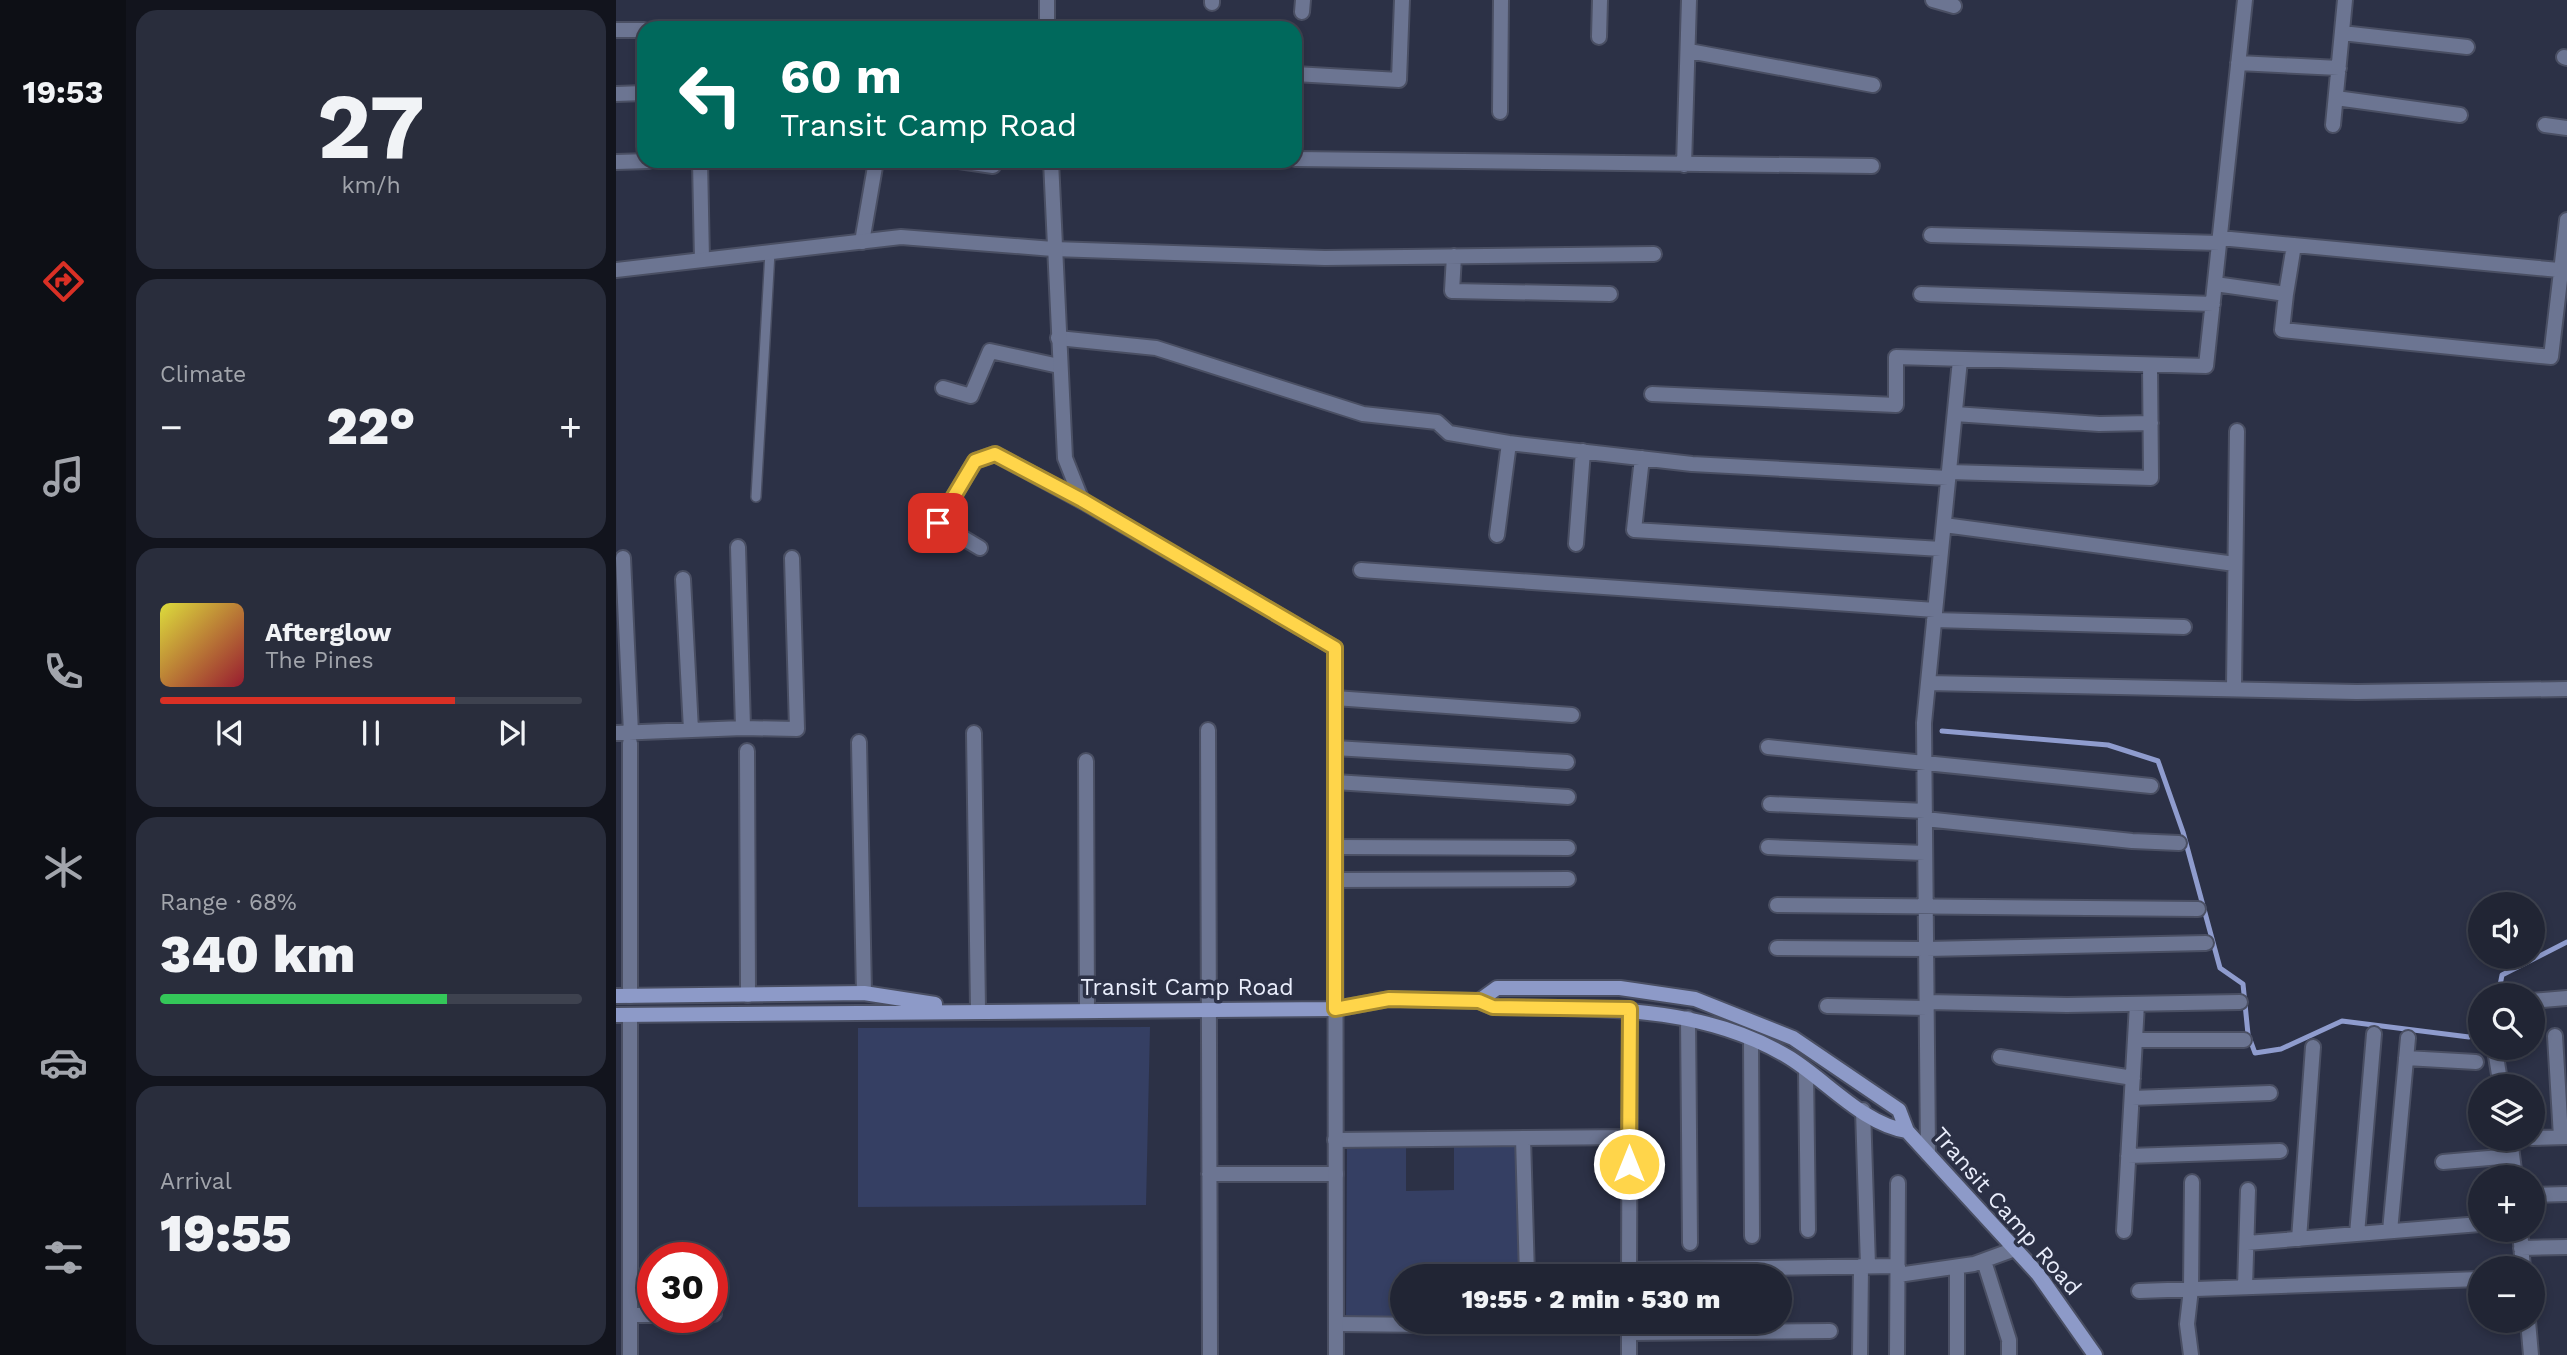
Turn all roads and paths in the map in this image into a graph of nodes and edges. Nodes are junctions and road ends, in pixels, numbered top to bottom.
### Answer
1 (1046, 0) edge
2 (1402, 0) edge
3 (1501, 0) edge
4 (1600, 0) edge
5 (1689, 0) edge
6 (1933, 0) edge
7 (2245, 0) edge
8 (2345, 0) edge
9 (1954, 6) dead end
10 (1047, 21) edge
11 (616, 30) edge
12 (637, 30) edge
13 (2342, 33) junction
14 (1599, 37) dead end
15 (2467, 47) dead end
16 (1689, 51) junction
17 (2238, 63) junction
18 (2339, 68) junction
19 (1302, 74) edge
20 (1874, 85) dead end
21 (637, 93) edge
22 (616, 94) edge
23 (2336, 98) junction
24 (1500, 112) dead end
25 (2460, 115) dead end
26 (2333, 125) dead end
27 (2545, 125) dead end
28 (2567, 128) edge
29 (1302, 159) edge
30 (637, 161) edge
31 (616, 162) edge
32 (1684, 165) junction
33 (1872, 166) dead end
34 (700, 168) edge
35 (875, 168) edge
36 (1051, 168) edge
37 (2567, 220) edge
38 (1931, 235) dead end
39 (2219, 241) junction
40 (862, 242) junction
41 (2294, 245) junction
42 (1053, 249) junction
43 (771, 252) junction
44 (1654, 254) dead end
45 (1454, 256) junction
46 (702, 260) junction
47 (616, 270) edge
48 (2559, 270) junction
49 (2215, 284) junction
50 (1610, 294) dead end
51 (1921, 294) dead end
52 (2286, 294) junction
53 (2213, 303) junction
54 (2561, 327) edge
55 (1058, 338) junction
56 (1960, 360) junction
57 (2150, 365) junction
58 (1059, 366) junction
59 (943, 388) dead end
60 (1652, 394) dead end
61 (1955, 414) junction
62 (2151, 423) junction
63 (2237, 431) dead end
64 (1509, 443) junction
65 (1583, 452) junction
66 (1642, 458) junction
67 (1949, 475) junction
68 (756, 498) dead end
69 (1082, 500) junction
70 (1944, 525) junction
71 (1497, 535) dead end
72 (1576, 544) dead end
73 (738, 547) dead end
74 (980, 548) dead end
75 (1941, 549) junction
76 (624, 558) dead end
77 (792, 558) dead end
78 (2235, 565) junction
79 (1360, 570) dead end
80 (682, 579) dead end
81 (1935, 615) junction
82 (2184, 627) dead end
83 (1928, 683) junction
84 (2234, 689) junction
85 (2567, 689) edge
86 (1335, 698) junction
87 (1572, 715) dead end
88 (743, 727) junction
89 (691, 730) junction
90 (1208, 730) dead end
91 (974, 733) dead end
92 (626, 736) edge
93 (859, 742) dead end
94 (1768, 747) dead end
95 (1335, 748) junction
96 (747, 751) dead end
97 (1086, 761) dead end
98 (1924, 761) junction
99 (1567, 762) dead end
100 (1335, 782) junction
101 (2151, 786) dead end
102 (1568, 797) dead end
103 (1770, 804) dead end
104 (1925, 815) junction
105 (2179, 843) dead end
106 (1335, 847) junction
107 (1768, 847) dead end
108 (1568, 848) dead end
109 (1925, 853) junction
110 (1568, 879) dead end
111 (1335, 880) junction
112 (1777, 905) dead end
113 (1926, 907) junction
114 (2198, 909) dead end
115 (2206, 943) dead end
116 (1777, 948) dead end
117 (1926, 949) junction
118 (1646, 990) junction
119 (864, 993) junction
120 (748, 995) junction
121 (623, 996) edge
122 (2567, 998) edge
123 (2545, 1000) edge
124 (1479, 1001) junction
125 (2240, 1002) dead end
126 (2137, 1004) junction
127 (1927, 1005) junction
128 (1828, 1006) dead end
129 (1335, 1009) junction
130 (978, 1010) junction
131 (1087, 1010) junction
132 (1208, 1010) junction
133 (1637, 1010) junction
134 (865, 1012) junction
135 (749, 1013) junction
136 (623, 1015) edge
137 (1688, 1018) junction
138 (2374, 1034) dead end
139 (2555, 1036) dead end
140 (2408, 1038) dead end
141 (1751, 1040) junction
142 (2135, 1040) junction
143 (2244, 1040) dead end
144 (2313, 1047) dead end
145 (2000, 1057) dead end
146 (2406, 1058) junction
147 (2476, 1062) dead end
148 (1806, 1070) junction
149 (2133, 1079) junction
150 (2270, 1093) dead end
151 (2132, 1098) junction
152 (1863, 1110) junction
153 (1907, 1131) junction
154 (1629, 1137) junction
155 (2564, 1137) edge
156 (1522, 1138) junction
157 (2545, 1138) edge
158 (1335, 1140) junction
159 (2280, 1150) dead end
160 (2489, 1151) edge
161 (1928, 1154) junction
162 (2128, 1156) junction
163 (2442, 1162) dead end
164 (1209, 1174) junction
165 (1336, 1174) junction
166 (2192, 1182) dead end
167 (1898, 1183) dead end
168 (2248, 1189) dead end
169 (2567, 1194) edge
170 (2545, 1195) edge
171 (2468, 1225) edge
172 (1808, 1230) dead end
173 (2124, 1231) dead end
174 (2390, 1231) junction
175 (2357, 1234) junction
176 (1752, 1237) dead end
177 (2299, 1239) junction
178 (2521, 1242) edge
179 (1690, 1243) dead end
180 (2247, 1243) junction
181 (2567, 1247) edge
182 (2521, 1248) junction
183 (2015, 1249) junction
184 (2522, 1256) edge
185 (1984, 1261) junction
186 (1527, 1264) edge
187 (1629, 1264) edge
188 (1865, 1266) junction
189 (1957, 1267) junction
190 (1792, 1268) edge
191 (1898, 1271) junction
192 (2468, 1279) edge
193 (2245, 1287) junction
194 (2191, 1289) junction
195 (2139, 1291) dead end
196 (630, 1315) junction
197 (637, 1315) edge
198 (1336, 1324) junction
199 (1390, 1324) edge
200 (1792, 1330) edge
201 (1830, 1331) dead end
202 (2529, 1333) edge
203 (1629, 1334) edge
204 (630, 1355) edge
205 (1210, 1355) edge
206 (1336, 1355) edge
207 (1629, 1355) edge
208 (1860, 1355) edge
209 (1897, 1355) edge
210 (1957, 1355) edge
211 (2009, 1355) edge
212 (2095, 1355) edge
213 (2191, 1355) edge
214 (2531, 1355) edge

1 - 10 street
2 - 19 street
3 - 24 street
4 - 14 street
5 - 16 street
6 - 9 street
7 - 17 street
8 - 13 street
11 - 12 street
13 - 15 street
13 - 18 street
16 - 20 street
16 - 32 street
17 - 18 street
17 - 39 street
18 - 23 street
21 - 22 street
23 - 25 street
23 - 26 street
27 - 28 street
29 - 32 street
30 - 31 street
32 - 33 street
34 - 46 street
35 - 40 street
36 - 42 street
37 - 48 street
38 - 39 street
39 - 41 street
39 - 49 street
40 - 42 street
40 - 43 street
41 - 48 street
41 - 52 street
42 - 45 street
42 - 55 street
43 - 46 street
43 - 68 lane
44 - 45 street
45 - 50 street
46 - 47 street
48 - 54 street
49 - 52 street
49 - 53 street
51 - 53 street
52 - 54 street
53 - 57 street
55 - 58 street
55 - 64 street
56 - 57 street
56 - 60 street
56 - 61 street
57 - 62 street
58 - 59 street
58 - 69 street
61 - 62 street
61 - 67 street
62 - 67 street
63 - 78 street
64 - 65 street
64 - 71 street
65 - 66 street
65 - 72 street
66 - 67 street
66 - 75 street
67 - 70 street
69 - 74 street
69 - 86 street
70 - 75 street
70 - 78 street
73 - 88 street
75 - 81 street
76 - 92 street
77 - 88 street
78 - 84 street
79 - 81 street
80 - 89 street
81 - 82 street
81 - 83 street
83 - 84 street
83 - 98 street
84 - 85 street
86 - 87 street
86 - 95 street
88 - 89 street
89 - 92 street
90 - 132 street
91 - 130 street
92 - 121 street
93 - 119 street
94 - 98 street
95 - 99 street
95 - 100 street
96 - 120 street
97 - 131 street
98 - 101 street
98 - 104 street
100 - 102 street
100 - 106 street
103 - 104 street
104 - 105 street
104 - 109 street
106 - 108 street
106 - 111 street
107 - 109 street
109 - 113 street
110 - 111 street
111 - 129 street
112 - 113 street
113 - 114 street
113 - 117 street
115 - 117 street
116 - 117 street
117 - 127 street
118 - 124 main road, Transit Camp Road
118 - 133 main road
118 - 153 main road, Transit Camp Road
119 - 120 main road, Transit Camp Road
119 - 130 main road, Transit Camp Road
119 - 134 main road
120 - 121 main road, Transit Camp Road
120 - 135 main road
121 - 136 main road
122 - 123 street
124 - 129 main road, Transit Camp Road
124 - 133 main road, Transit Camp Road
125 - 126 street
126 - 127 street
126 - 142 street
127 - 128 street
127 - 161 street
129 - 132 main road, Transit Camp Road
129 - 158 street
130 - 131 main road, Transit Camp Road
130 - 134 main road, Transit Camp Road
131 - 132 main road, Transit Camp Road
132 - 164 street
133 - 137 main road, Transit Camp Road
133 - 154 street
134 - 135 main road, Transit Camp Road
135 - 136 main road, Transit Camp Road
136 - 196 street
137 - 141 main road, Transit Camp Road
137 - 179 street
138 - 175 street
139 - 155 street
140 - 146 street
141 - 148 main road, Transit Camp Road
141 - 176 street
142 - 143 street
142 - 149 street
144 - 177 street
145 - 149 street
146 - 147 street
146 - 174 street
148 - 152 main road, Transit Camp Road
148 - 172 street
149 - 151 street
150 - 151 street
151 - 162 street
152 - 153 main road, Transit Camp Road
152 - 188 street
153 - 161 main road, Transit Camp Road
154 - 156 street
154 - 187 street
155 - 157 street
156 - 158 street
156 - 186 street
158 - 165 street
159 - 162 street
160 - 163 street
161 - 183 main road, Transit Camp Road
162 - 173 street
164 - 165 street
164 - 205 street
165 - 198 street
166 - 194 street
167 - 191 street
168 - 180 street
169 - 170 street
171 - 174 street
174 - 175 street
175 - 177 street
177 - 180 street
178 - 182 street
180 - 193 street
181 - 182 street
182 - 184 street
183 - 185 street
183 - 212 main road, Transit Camp Road
185 - 189 street
185 - 211 street
188 - 190 street
188 - 191 street
188 - 208 street
189 - 191 street
189 - 210 street
191 - 209 street
192 - 193 street
193 - 194 street
194 - 195 street
194 - 213 street
196 - 197 street
196 - 204 street
198 - 199 street
198 - 206 street
200 - 201 street
202 - 214 street
203 - 207 street

